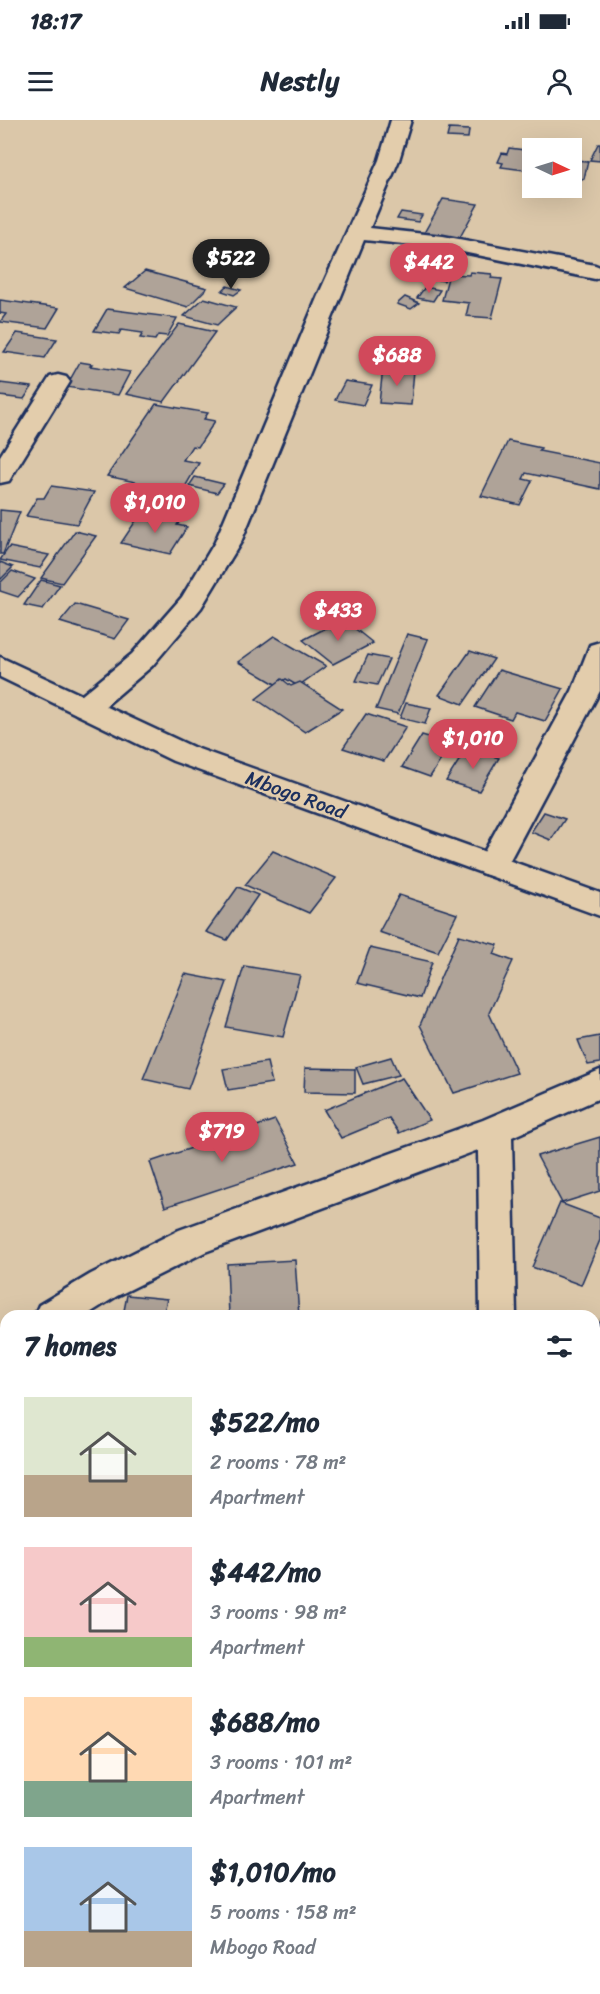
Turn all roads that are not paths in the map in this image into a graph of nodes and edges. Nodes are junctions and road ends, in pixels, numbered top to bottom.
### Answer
1 (401, 120) edge
2 (357, 233) junction
3 (595, 272) dead end
4 (58, 382) dead end
5 (0, 476) edge
6 (600, 651) edge
7 (0, 666) edge
8 (86, 707) junction
9 (492, 865) junction
10 (600, 906) edge
11 (600, 1083) edge
12 (495, 1130) junction
13 (62, 1310) edge
14 (498, 1310) edge

1 - 2 street
2 - 3 street
2 - 8 street
4 - 5 street
6 - 9 street
7 - 8 street, Mbogo Road
8 - 9 street, Mbogo Road
9 - 10 street, Mbogo Road
11 - 12 street
12 - 13 street
12 - 14 street

